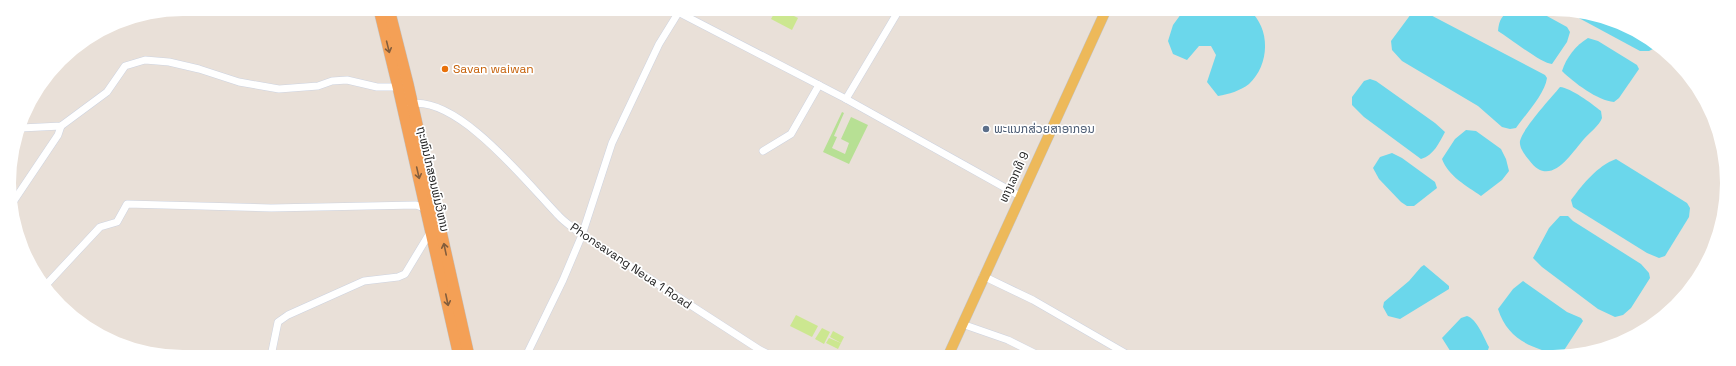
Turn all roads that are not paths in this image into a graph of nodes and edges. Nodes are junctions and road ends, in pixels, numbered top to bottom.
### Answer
1 (381, 16) edge
2 (390, 16) edge
3 (674, 16) edge
4 (689, 16) edge
5 (895, 16) edge
6 (1103, 16) edge
7 (819, 85) junction
8 (398, 87) junction
9 (846, 99) junction
10 (408, 105) junction
11 (60, 126) junction
12 (25, 128) edge
13 (763, 151) dead end
14 (1020, 196) junction
15 (16, 197) edge
16 (427, 210) junction
17 (432, 231) junction
18 (582, 235) junction
19 (983, 276) junction
20 (49, 282) edge
21 (962, 324) junction
22 (272, 350) edge
23 (458, 350) edge
24 (468, 350) edge
25 (529, 350) edge
26 (761, 350) edge
27 (951, 350) edge
28 (1028, 350) edge
29 (1120, 350) edge

1 -> 8 highway, ຖະໜົນໄກສອນພົມວິຫານ
2 - 10 highway, ຖະໜົນໄກສອນພົມວິຫານ
3 - 18 street
4 - 7 street
5 - 9 street
6 - 14 main road, ທາງເລກທີ 9
7 - 9 street
7 - 13 street
8 - 10 highway, ຖະໜົນໄກສອນພົມວິຫານ
8 - 11 street
9 - 14 street
10 -> 16 highway, ຖະໜົນໄກສອນພົມວິຫານ
10 - 18 street, Phonsavang Neua 1 Road
24 -> 10 highway, ຖະໜົນໄກສອນພົມວິຫານ
11 - 12 street
11 - 15 street
14 - 19 main road, ທາງເລກທີ 9
16 - 17 highway, ຖະໜົນໄກສອນພົມວິຫານ
16 - 20 street
17 - 22 street
17 -> 23 highway, ຖະໜົນໄກສອນພົມວິຫານ
18 - 25 street
18 - 26 street, Phonsavang Neua 1 Road
19 - 21 main road, ທາງເລກທີ 9
19 - 29 street
21 - 27 main road, ທາງເລກທີ 9
21 - 28 street

